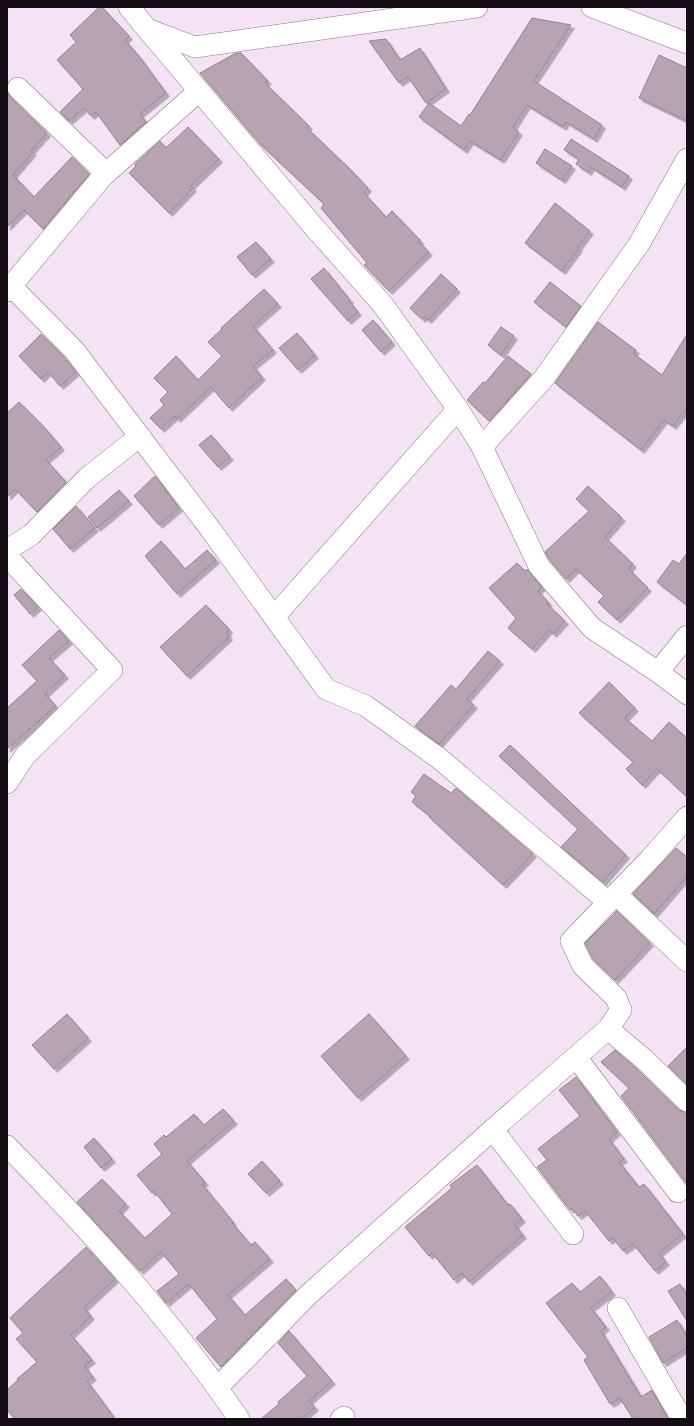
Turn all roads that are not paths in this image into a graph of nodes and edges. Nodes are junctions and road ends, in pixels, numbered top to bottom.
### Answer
1 (129, 7) edge
2 (476, 7) edge
3 (592, 7) edge
4 (147, 29) junction
5 (687, 43) edge
6 (18, 88) dead end
7 (199, 90) junction
8 (687, 159) edge
9 (106, 173) junction
10 (9, 288) edge
11 (458, 409) junction
12 (140, 436) junction
13 (482, 447) junction
14 (7, 550) edge
15 (7, 556) edge
16 (274, 617) junction
17 (687, 636) edge
18 (658, 672) junction
19 (687, 694) edge
20 (7, 783) edge
21 (687, 817) edge
22 (612, 898) junction
23 (687, 961) edge
24 (608, 1029) junction
25 (576, 1057) junction
26 (687, 1101) edge
27 (493, 1130) junction
28 (7, 1146) edge
29 (678, 1192) dead end
30 (573, 1234) dead end
31 (618, 1308) dead end
32 (218, 1387) junction
33 (239, 1419) edge
34 (682, 1419) edge

1 - 4 street
2 - 4 street
3 - 5 street
4 - 7 street
6 - 9 street
7 - 9 street
7 - 11 street
8 - 13 street
9 - 10 street
10 - 12 street
11 - 13 street
11 - 16 street
12 - 14 street
12 - 16 street
13 - 18 street
15 - 20 street
16 - 22 street
17 - 18 street
18 - 19 street
21 - 22 street
22 - 23 street
22 - 24 street
24 - 25 street
24 - 26 street
25 - 27 street
25 - 29 street
27 - 30 street
27 - 32 street
28 - 32 street
31 - 34 street
32 - 33 street

